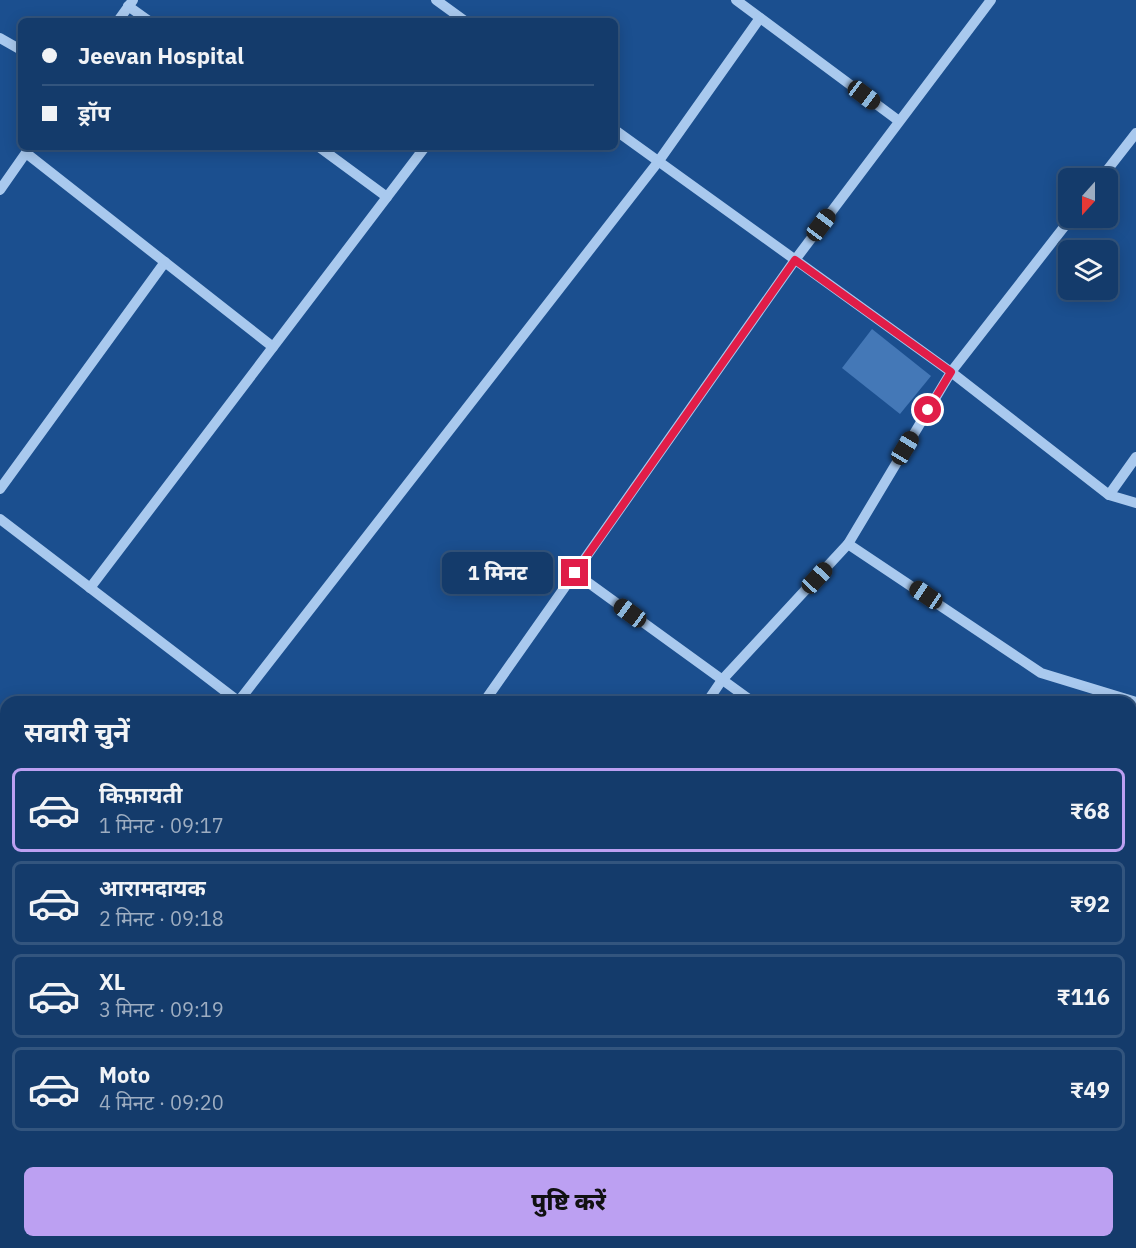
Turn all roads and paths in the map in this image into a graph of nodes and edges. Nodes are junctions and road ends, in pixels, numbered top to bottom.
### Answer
1 (436, 0) edge
2 (736, 0) edge
3 (990, 0) edge
4 (131, 3) edge
5 (120, 18) edge
6 (146, 18) edge
7 (461, 18) edge
8 (759, 18) junction
9 (0, 39) edge
10 (18, 48) edge
11 (899, 121) junction
12 (618, 132) edge
13 (1136, 133) edge
14 (28, 150) edge
15 (323, 150) edge
16 (423, 150) edge
17 (658, 162) junction
18 (1109, 168) edge
19 (0, 190) edge
20 (387, 197) junction
21 (1063, 228) edge
22 (795, 260) junction
23 (165, 262) junction
24 (273, 347) junction
25 (951, 372) junction
26 (1136, 457) edge
27 (0, 489) edge
28 (1109, 495) junction
29 (1136, 503) edge
30 (0, 519) edge
31 (848, 544) junction
32 (575, 573) junction
33 (90, 588) junction
34 (722, 680) junction
35 (230, 696) edge
36 (243, 696) edge
37 (488, 696) edge
38 (711, 696) edge
39 (745, 696) edge
40 (1116, 696) edge

1 - 7 street
2 - 8 street
3 - 11 street
4 - 5 street
4 - 6 street
8 - 11 street
8 - 17 street
9 - 10 street
11 - 22 street
12 - 17 street
13 - 18 street
14 - 19 street
14 - 23 street
15 - 20 street
16 - 20 street
17 - 22 street
17 - 36 street
20 - 24 street
21 - 25 street
22 - 25 street
22 - 32 street
23 - 24 street
23 - 27 street
24 - 33 street
25 - 28 street
25 - 31 street
26 - 28 street
28 - 29 street
30 - 33 street
31 - 34 street
31 - 40 street
32 - 34 street
32 - 37 street
33 - 35 street
34 - 38 street
34 - 39 street

